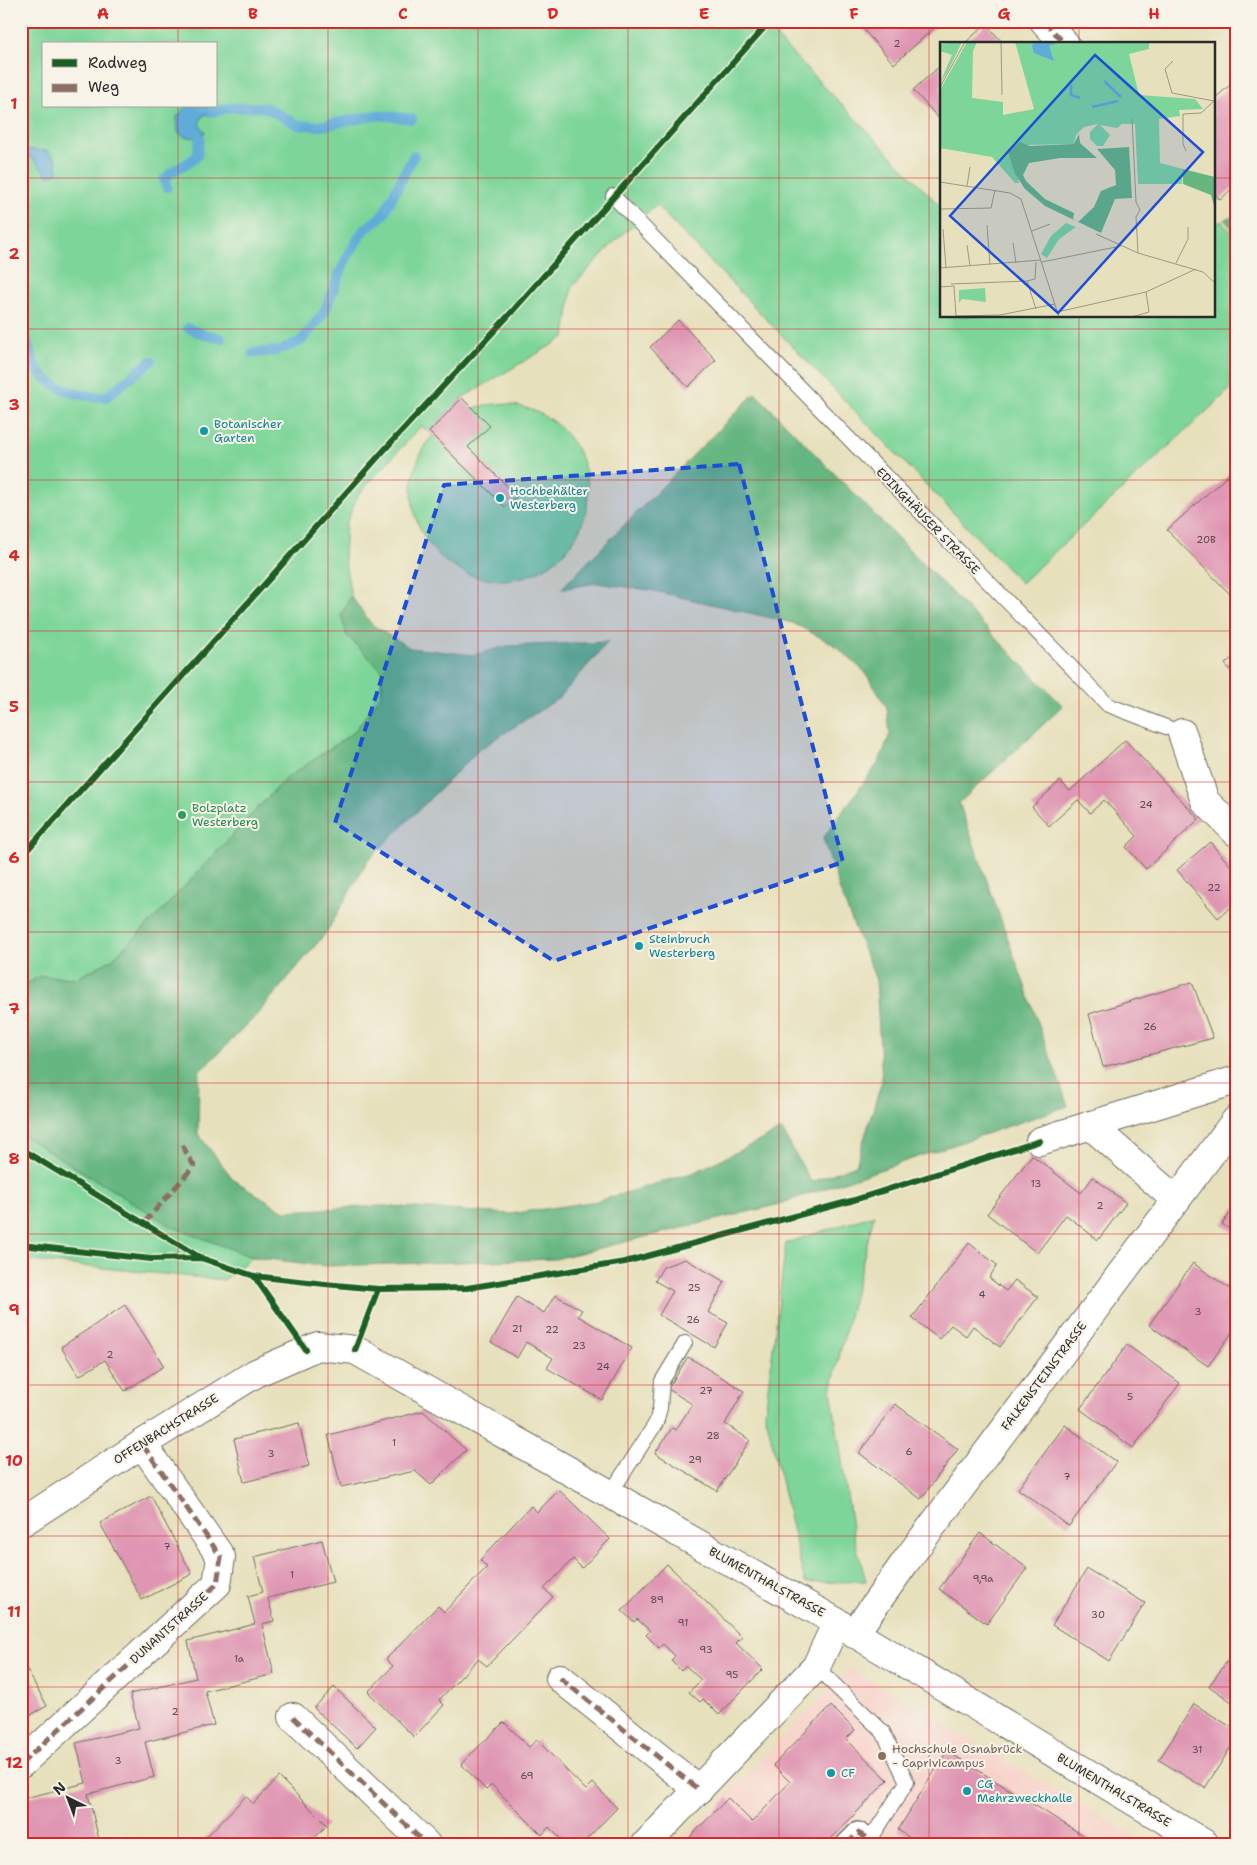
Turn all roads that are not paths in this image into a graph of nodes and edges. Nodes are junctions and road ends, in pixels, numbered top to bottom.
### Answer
1 (1044, 21) edge
2 (1063, 42) edge
3 (613, 196) dead end
4 (1182, 733) joint
5 (1236, 832) edge
6 (1236, 1080) edge
7 (1236, 1120) edge
8 (1090, 1125) junction
9 (1040, 1141) dead end
10 (1176, 1200) junction
11 (685, 1343) dead end
12 (318, 1346) joint
13 (142, 1444) junction
14 (610, 1494) junction
15 (21, 1524) edge
16 (846, 1628) junction
17 (816, 1667) junction
18 (560, 1678) dead end
19 (293, 1717) dead end
20 (21, 1764) edge
21 (699, 1790) junction
22 (1175, 1836) edge
23 (872, 1842) edge
24 (426, 1844) edge
25 (646, 1844) edge
26 (847, 1844) edge
27 (1205, 1844) edge

1 - 2 street
3 - 4 lane, EDINGHÄUSER STRASSE
4 - 5 street, EDINGHÄUSER STRASSE
6 - 8 street
7 - 10 street, FALKENSTEINSTRASSE
8 - 9 street
8 - 10 street
10 - 16 street, FALKENSTEINSTRASSE
11 - 14 lane
12 - 13 street, OFFENBACHSTRASSE
12 - 14 street, BLUMENTHALSTRASSE
13 - 15 street, OFFENBACHSTRASSE
13 - 20 street, DUNANTSTRASSE
14 - 16 street, BLUMENTHALSTRASSE
16 - 17 street, FALKENSTEINSTRASSE
16 - 22 street, BLUMENTHALSTRASSE
17 - 21 street, FALKENSTEINSTRASSE
17 - 23 lane
18 - 21 street
19 - 24 street
21 - 25 street, FALKENSTEINSTRASSE
22 - 27 street, BLUMENTHALSTRASSE
23 - 26 street

